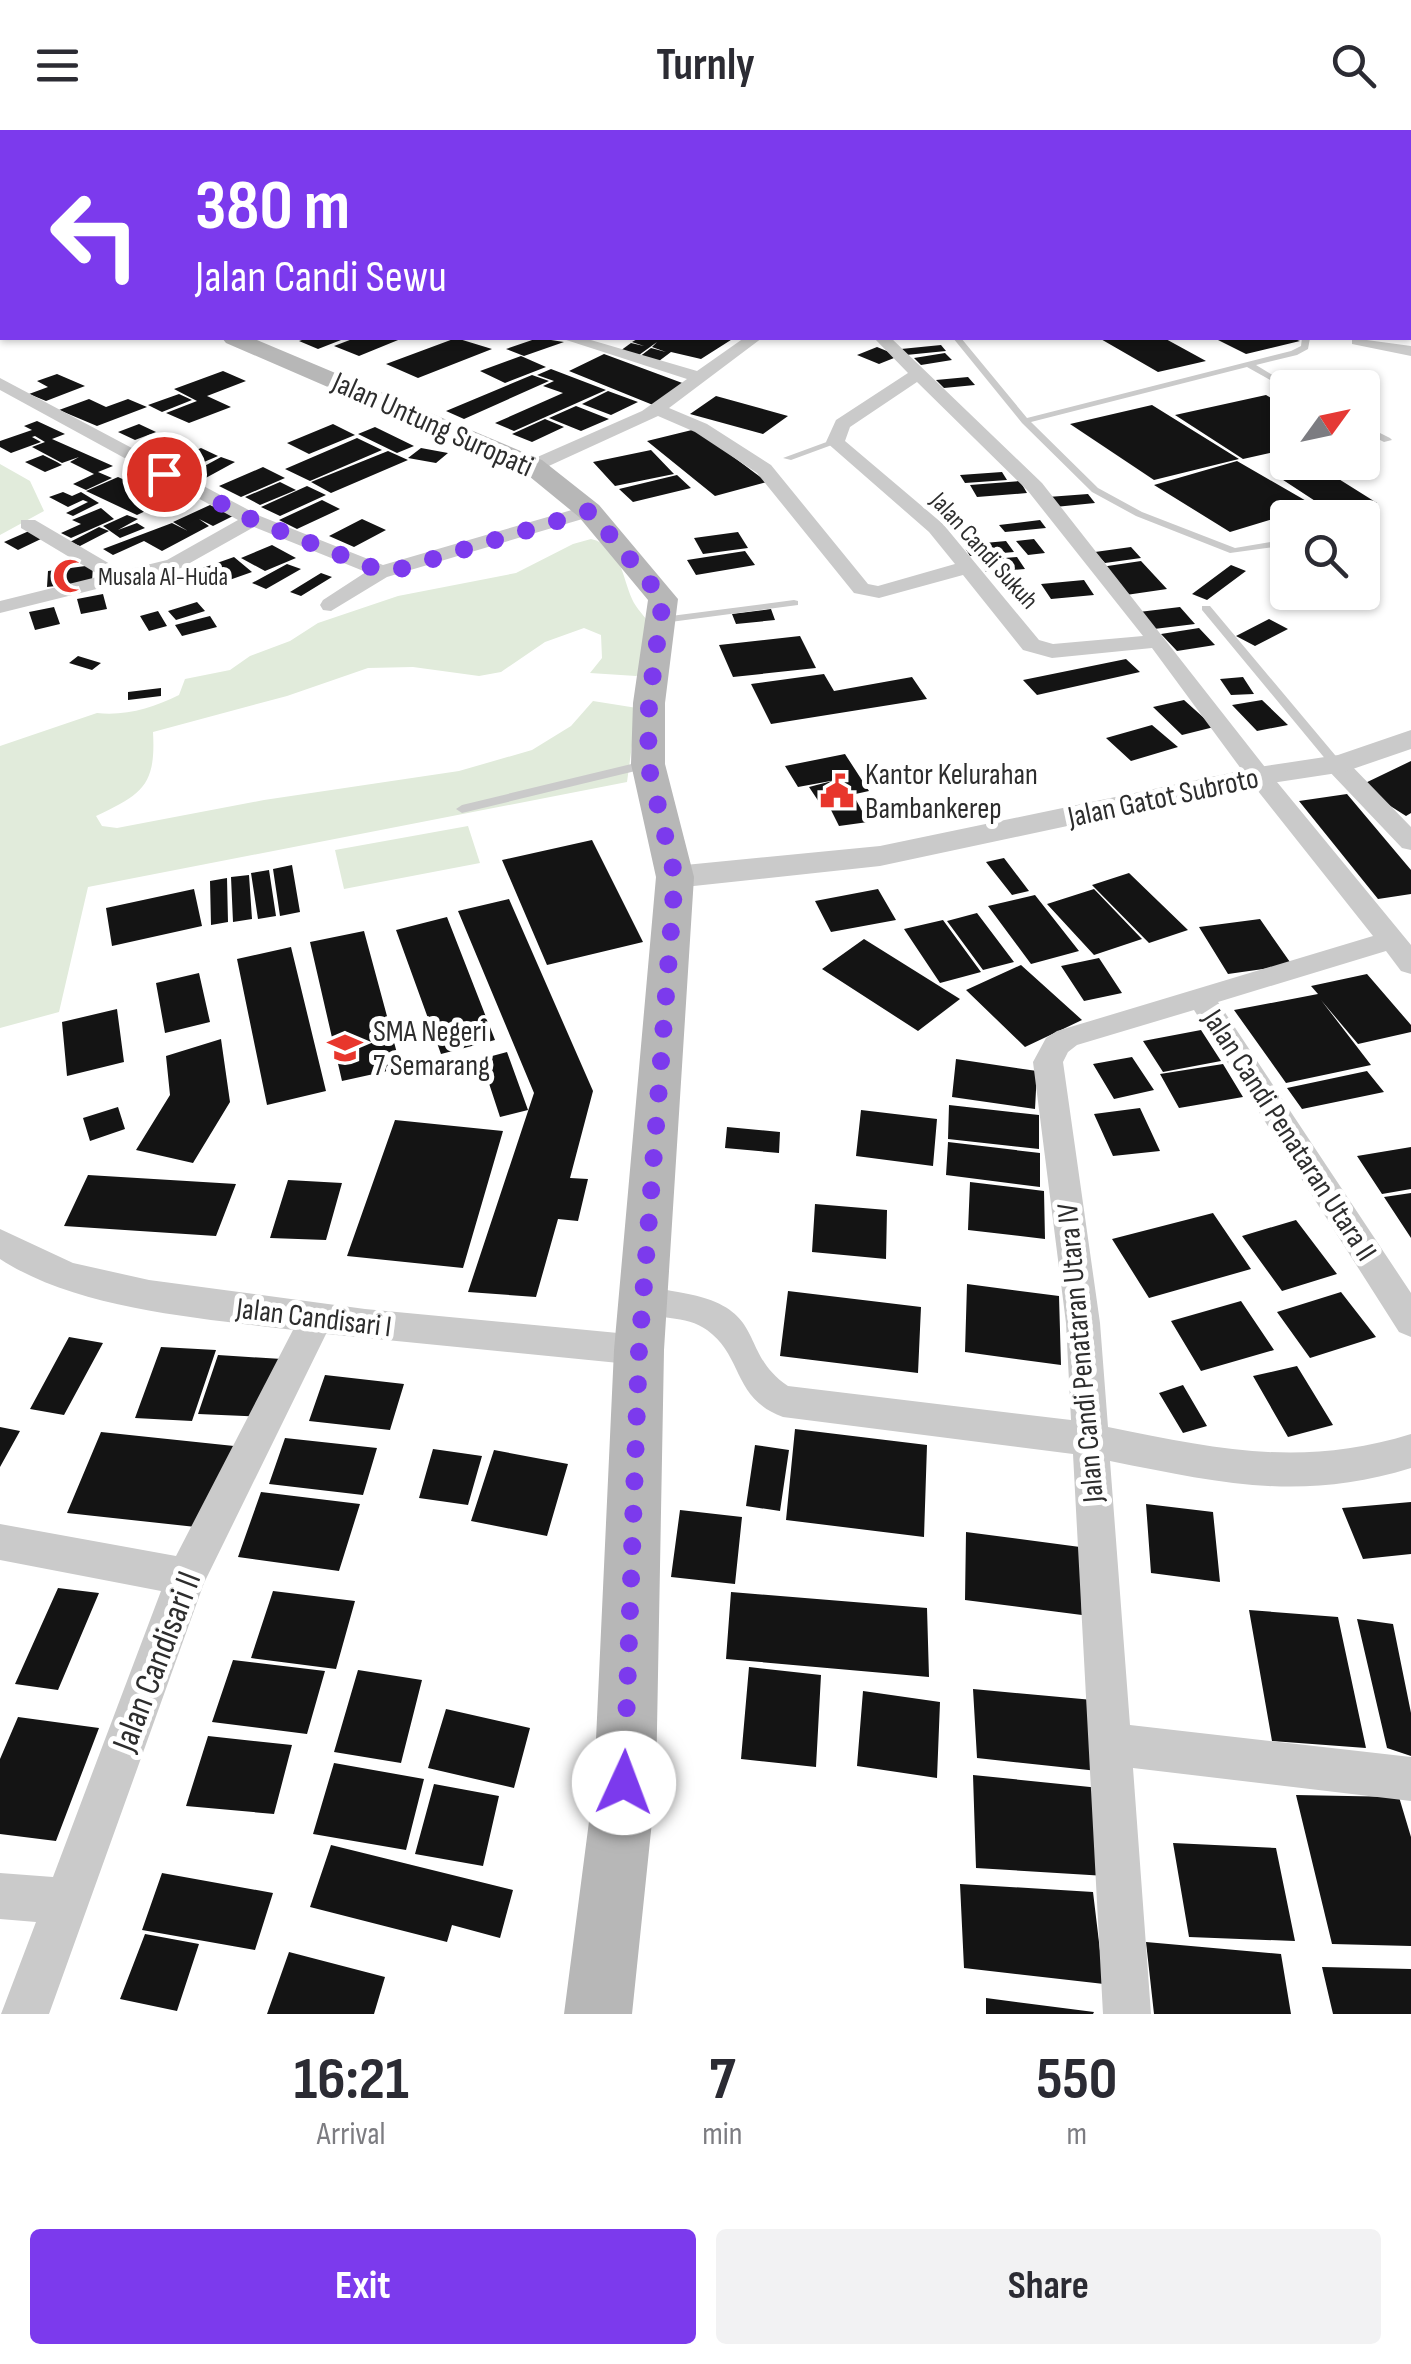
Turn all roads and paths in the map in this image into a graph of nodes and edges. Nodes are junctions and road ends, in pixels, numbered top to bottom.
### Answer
1 (239, 340) edge
2 (576, 340) edge
3 (751, 340) edge
4 (884, 340) edge
5 (958, 340) edge
6 (1306, 340) edge
7 (1358, 341) dead end
8 (1411, 351) edge
9 (1248, 365) junction
10 (917, 374) junction
11 (698, 377) junction
12 (1270, 377) edge
13 (0, 384) edge
14 (658, 409) junction
15 (1025, 421) junction
16 (1380, 436) edge
17 (1387, 440) dead end
18 (834, 442) junction
19 (788, 458) dead end
20 (533, 466) junction
21 (590, 511) junction
22 (253, 520) junction
23 (28, 524) dead end
24 (1270, 545) edge
25 (968, 567) junction
26 (381, 571) junction
27 (119, 578) junction
28 (794, 602) dead end
29 (332, 605) dead end
30 (0, 607) edge
31 (1206, 608) dead end
32 (662, 620) junction
33 (1158, 641) junction
34 (1411, 738) edge
35 (648, 764) junction
36 (1336, 764) junction
37 (1258, 776) junction
38 (462, 809) dead end
39 (1411, 842) edge
40 (675, 877) junction
41 (1401, 952) edge
42 (1202, 1000) junction
43 (0, 1242) edge
44 (643, 1302) junction
45 (315, 1320) junction
46 (1411, 1322) edge
47 (639, 1350) junction
48 (1088, 1438) junction
49 (1411, 1451) edge
50 (0, 1542) edge
51 (186, 1577) junction
52 (1109, 1744) junction
53 (1409, 1786) edge
54 (0, 1896) edge
55 (63, 1901) junction
56 (24, 2014) edge
57 (598, 2014) edge
58 (1127, 2014) edge

1 - 20 main road, Jalan Untung Suropati
2 - 11 street
3 - 11 street
4 - 10 street
5 - 15 lane
6 - 9 lane
7 - 8 street
9 - 12 lane
9 - 15 lane
10 - 18 street
10 - 33 street
11 - 14 street
13 - 22 street
14 - 20 street
14 - 25 street
15 - 24 lane
16 - 17 lane
18 - 19 lane
18 - 25 street, Jalan Candi Sukuh
20 - 21 main road, Jalan Untung Suropati
21 - 26 street
21 - 32 main road, Jalan Untung Suropati
22 - 26 street
22 - 27 street
23 - 27 street
25 - 33 street, Jalan Candi Sukuh
26 - 29 street
27 - 30 street
28 - 32 lane
31 - 36 lane
32 - 35 main road
33 - 37 street
34 - 36 street, Jalan Gatot Subroto
35 - 38 lane
35 - 40 main road
36 - 37 street, Jalan Gatot Subroto
36 - 39 street
37 - 40 street, Jalan Gatot Subroto
37 - 41 street
40 - 44 main road
41 - 42 street, Jalan Candi Penataran Utara IV
42 - 46 street, Jalan Candi Penataran Utara II
42 - 48 street, Jalan Candi Penataran Utara IV
43 - 45 street, Jalan Candisari I
44 - 47 main road
44 - 48 street
45 - 47 street, Jalan Candisari I
45 - 51 street, Jalan Candisari II
47 - 57 main road
48 - 49 street
48 - 52 street, Jalan Candi Penataran Utara IV
50 - 51 street
51 - 55 street, Jalan Candisari II
52 - 53 street
52 - 58 street, Jalan Candi Penataran Utara IV
54 - 55 street
55 - 56 street, Jalan Candisari II

